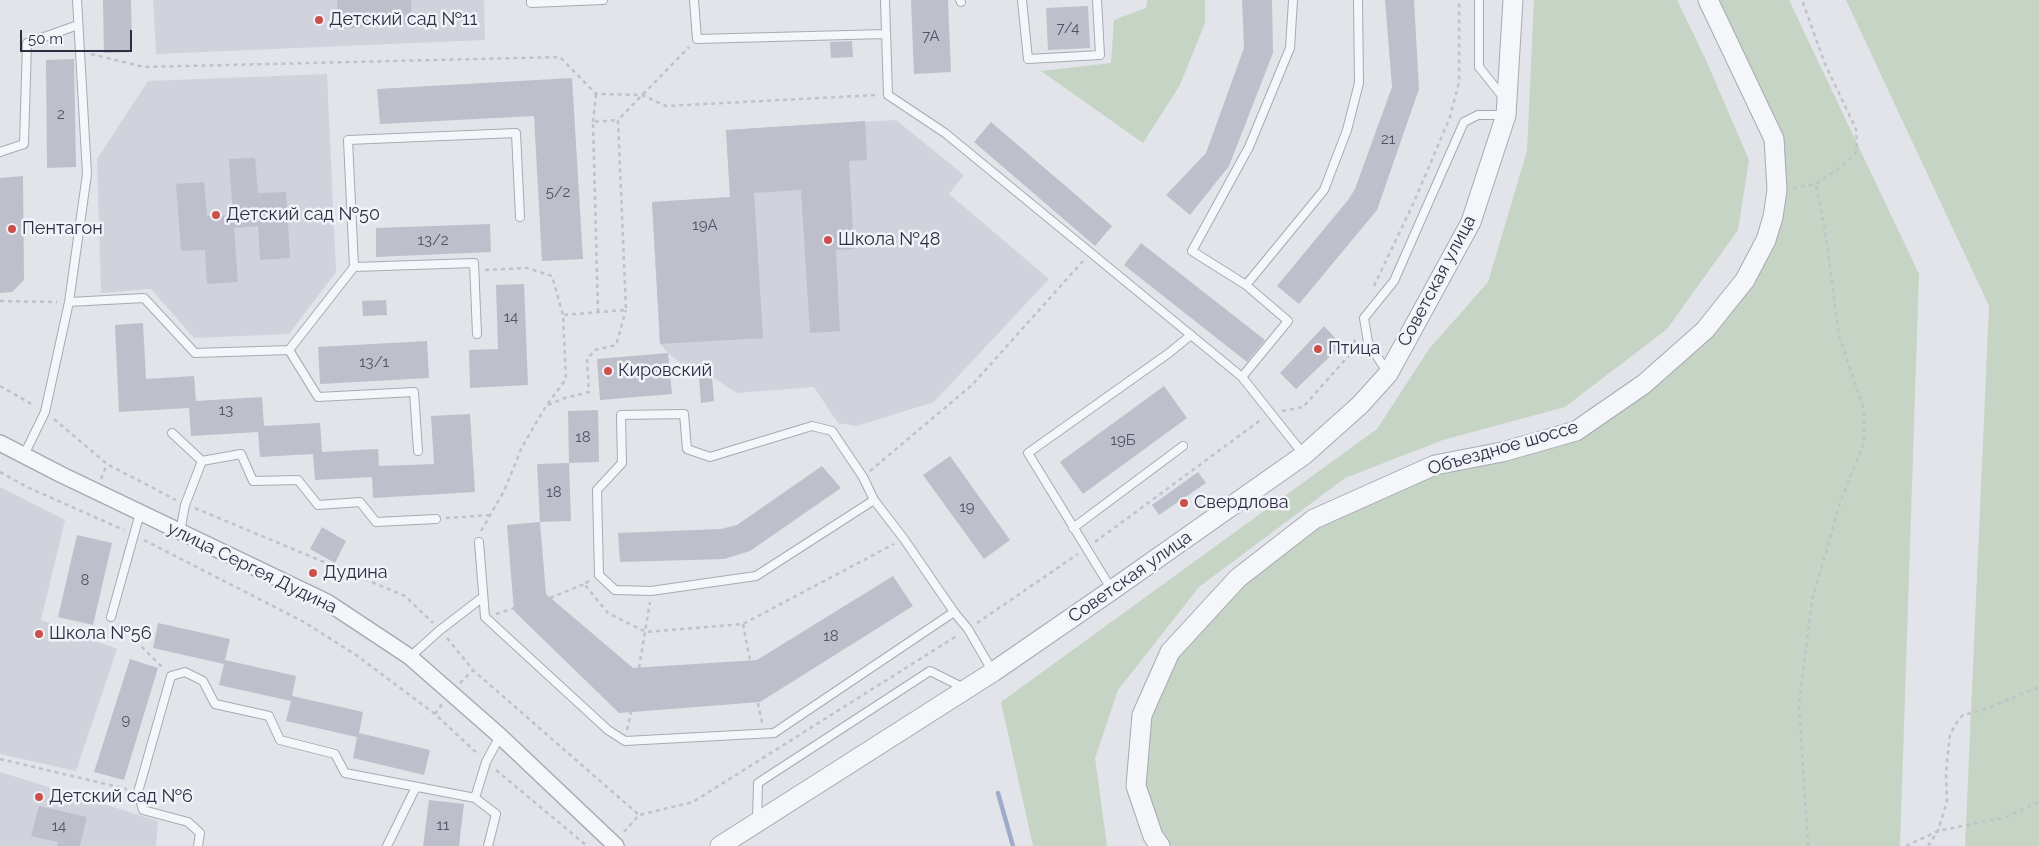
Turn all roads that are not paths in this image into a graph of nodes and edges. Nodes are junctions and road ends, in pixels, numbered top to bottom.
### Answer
1 (77, 0) edge
2 (531, 0) edge
3 (603, 0) edge
4 (694, 0) edge
5 (885, 0) edge
6 (1022, 0) edge
7 (1097, 0) edge
8 (1293, 0) edge
9 (1358, 0) edge
10 (1479, 0) edge
11 (1512, 0) edge
12 (1708, 0) edge
13 (78, 25) junction
14 (885, 34) junction
15 (1507, 110) junction
16 (0, 152) edge
17 (520, 217) dead end
18 (354, 267) junction
19 (1246, 285) junction
20 (69, 302) junction
21 (478, 334) dead end
22 (1191, 335) junction
23 (289, 350) junction
24 (1388, 374) junction
25 (1242, 377) junction
26 (172, 432) dead end
27 (0, 443) edge
28 (1183, 446) dead end
29 (418, 451) dead end
30 (24, 455) junction
31 (1304, 455) junction
32 (202, 461) junction
33 (874, 500) junction
34 (140, 512) junction
35 (436, 519) road end
36 (1073, 528) junction
37 (180, 532) junction
38 (480, 542) road end
39 (1112, 590) junction
40 (483, 597) junction
41 (954, 612) junction
42 (112, 617) road end
43 (410, 657) junction
44 (993, 672) junction
45 (966, 689) junction
46 (500, 736) junction
47 (416, 787) junction
48 (475, 798) junction
49 (757, 822) junction
50 (198, 846) edge
51 (387, 846) edge
52 (488, 846) edge
53 (616, 846) edge
54 (720, 846) edge
55 (1160, 846) edge

1 - 13 lane
2 - 3 lane
4 - 14 lane
5 - 14 lane
6 - 7 lane
8 - 19 lane
9 - 19 lane
10 - 15 lane
11 - 15 street, Советская улица
12 - 55 street, Объездное шоссе
13 - 16 lane
13 - 20 lane
14 - 22 lane
15 - 24 street, Советская улица
15 - 24 lane
17 - 18 lane
18 - 21 lane
18 - 23 lane
19 - 25 lane
20 - 23 lane
20 - 30 lane
22 - 25 lane
22 - 36 lane
23 - 29 lane
24 - 31 street, Советская улица
25 - 31 lane
26 - 32 lane
27 - 30 street, улица Сергея Дудина
28 - 36 lane
30 - 34 street, улица Сергея Дудина
31 - 39 street, Советская улица
32 - 35 lane
32 - 37 lane
33 - 33 lane
33 - 41 lane
34 - 37 street, улица Сергея Дудина
34 - 42 lane
36 - 39 lane
37 - 43 street, улица Сергея Дудина
38 - 40 lane
39 - 44 street, Советская улица
40 - 41 lane
40 - 43 lane
41 - 44 lane
43 - 46 street, улица Сергея Дудина
44 - 45 street, Советская улица
45 - 49 street, Советская улица
45 - 49 lane
46 - 48 lane
46 - 53 street, улица Сергея Дудина
47 - 48 lane
47 - 50 lane
47 - 51 lane
48 - 52 lane
49 - 54 street, Советская улица

